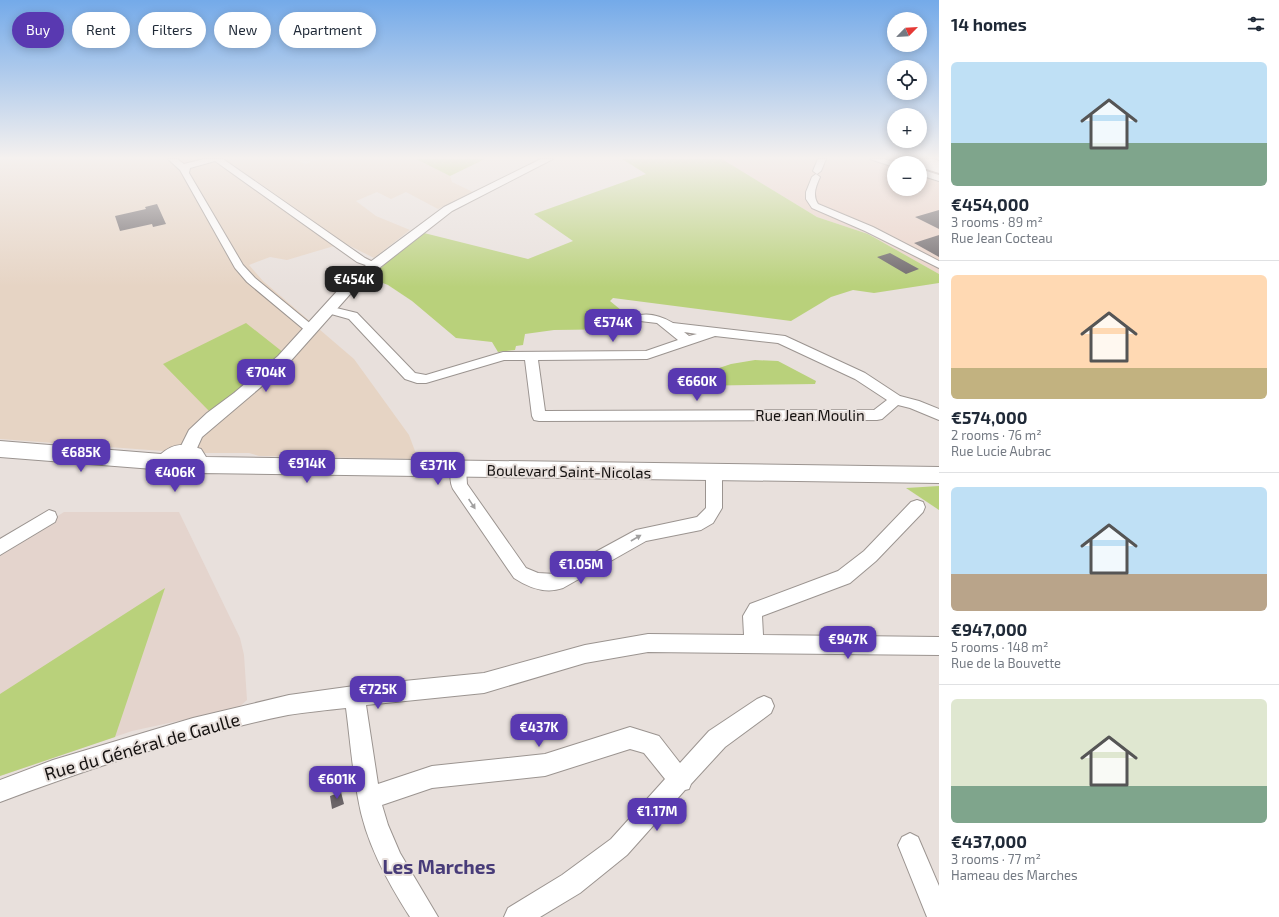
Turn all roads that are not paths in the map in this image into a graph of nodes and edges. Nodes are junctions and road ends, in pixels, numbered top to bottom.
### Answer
1 (203, 202) edge
2 (278, 202) edge
3 (462, 202) edge
4 (812, 202) edge
5 (374, 265) junction
6 (939, 265) edge
7 (328, 310) junction
8 (644, 318) dead end
9 (670, 326) junction
10 (311, 328) junction
11 (714, 332) junction
12 (688, 342) junction
13 (531, 356) junction
14 (896, 400) junction
15 (939, 415) edge
16 (0, 449) edge
17 (191, 459) junction
18 (939, 466) edge
19 (458, 469) junction
20 (714, 473) junction
21 (871, 473) junction
22 (939, 475) edge
23 (917, 507) dead end
24 (49, 516) dead end
25 (0, 548) edge
26 (758, 644) junction
27 (939, 646) edge
28 (354, 696) junction
29 (764, 706) dead end
30 (681, 781) junction
31 (0, 791) edge
32 (370, 798) junction
33 (910, 844) dead end
34 (939, 916) edge
35 (424, 917) edge
36 (517, 917) edge

1 - 10 street
2 - 5 street
3 - 5 street
4 - 6 street
5 - 7 street
7 - 10 street
7 - 13 street
8 - 9 street
9 - 11 street
9 - 12 street
10 - 17 street
11 - 12 street
11 - 14 street
12 - 13 street
13 - 14 street, Rue Jean Moulin
14 - 15 street
16 - 17 main road
17 - 19 main road, Boulevard Saint-Nicolas
18 - 21 main road, Boulevard Saint-Nicolas
19 - 20 main road, Boulevard Saint-Nicolas
19 -> 20 street
20 - 21 main road, Boulevard Saint-Nicolas
21 - 22 main road, Boulevard Saint-Nicolas
23 - 26 street
24 - 25 street
26 - 27 street, Rue du Général de Gaulle
26 - 28 street, Rue du Général de Gaulle
28 - 31 street, Rue du Général de Gaulle
28 - 32 street
29 - 30 street
30 - 32 street
30 - 36 street
32 - 35 street
33 - 34 street

